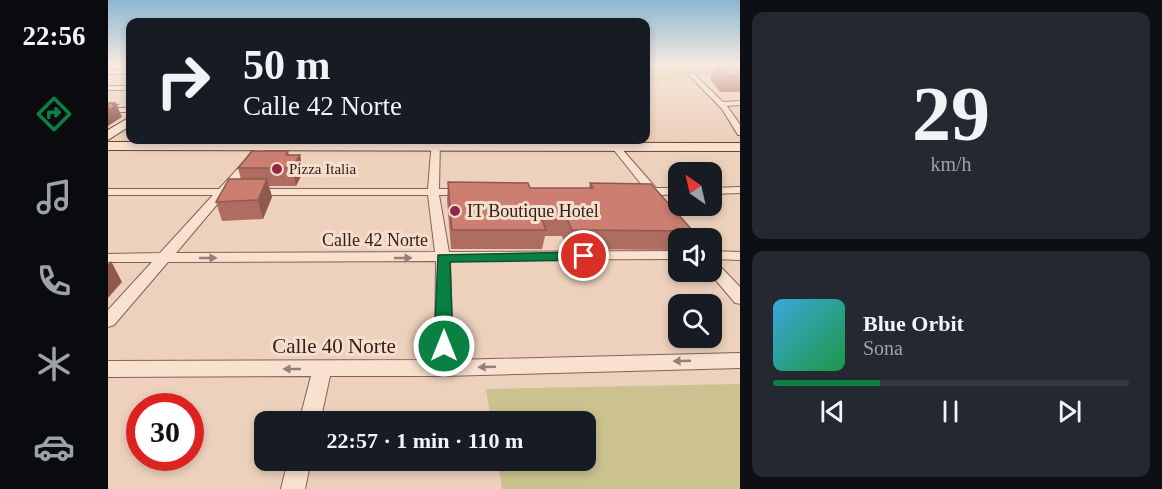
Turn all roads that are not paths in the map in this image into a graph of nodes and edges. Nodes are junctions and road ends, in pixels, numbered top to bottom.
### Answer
1 (108, 88) edge
2 (126, 88) edge
3 (705, 88) edge
4 (740, 103) edge
5 (721, 104) junction
6 (108, 110) edge
7 (126, 112) edge
8 (126, 115) edge
9 (126, 124) edge
10 (108, 128) edge
11 (740, 133) edge
12 (108, 137) edge
13 (126, 138) edge
14 (650, 138) edge
15 (182, 144) edge
16 (254, 144) edge
17 (436, 144) edge
18 (614, 144) edge
19 (645, 144) edge
20 (108, 146) edge
21 (740, 147) edge
22 (722, 190) edge
23 (740, 190) edge
24 (668, 191) edge
25 (108, 192) edge
26 (433, 192) junction
27 (480, 192) edge
28 (630, 192) edge
29 (654, 192) junction
30 (219, 193) junction
31 (668, 210) edge
32 (668, 255) edge
33 (722, 255) edge
34 (740, 256) edge
35 (108, 258) edge
36 (163, 258) junction
37 (443, 258) junction
38 (722, 277) edge
39 (740, 298) edge
40 (108, 321) edge
41 (740, 360) edge
42 (444, 368) junction
43 (108, 369) edge
44 (322, 369) junction
45 (312, 411) edge
46 (297, 471) edge
47 (293, 489) edge

1 - 2 street
3 - 5 street
4 - 5 street
5 - 11 street
6 - 7 street
8 - 10 main road
9 - 12 main road
11 - 14 main road
12 - 13 main road
15 - 20 main road
16 - 30 street
17 - 26 street
18 - 29 street
19 - 21 main road
22 - 23 street
24 - 29 street
25 - 30 street
26 - 27 street
26 - 30 street
26 - 37 street
28 - 29 street
29 - 31 street
30 - 36 street
32 - 37 street, Calle 42 Norte
33 - 34 street
35 - 36 street, Calle 42 Norte
36 -> 37 street, Calle 42 Norte
36 - 40 street
37 - 42 street
38 - 39 street
41 -> 42 street, Calle 40 Norte
42 - 44 street, Calle 40 Norte
44 -> 43 street, Calle 40 Norte
44 - 45 street
46 - 47 street

